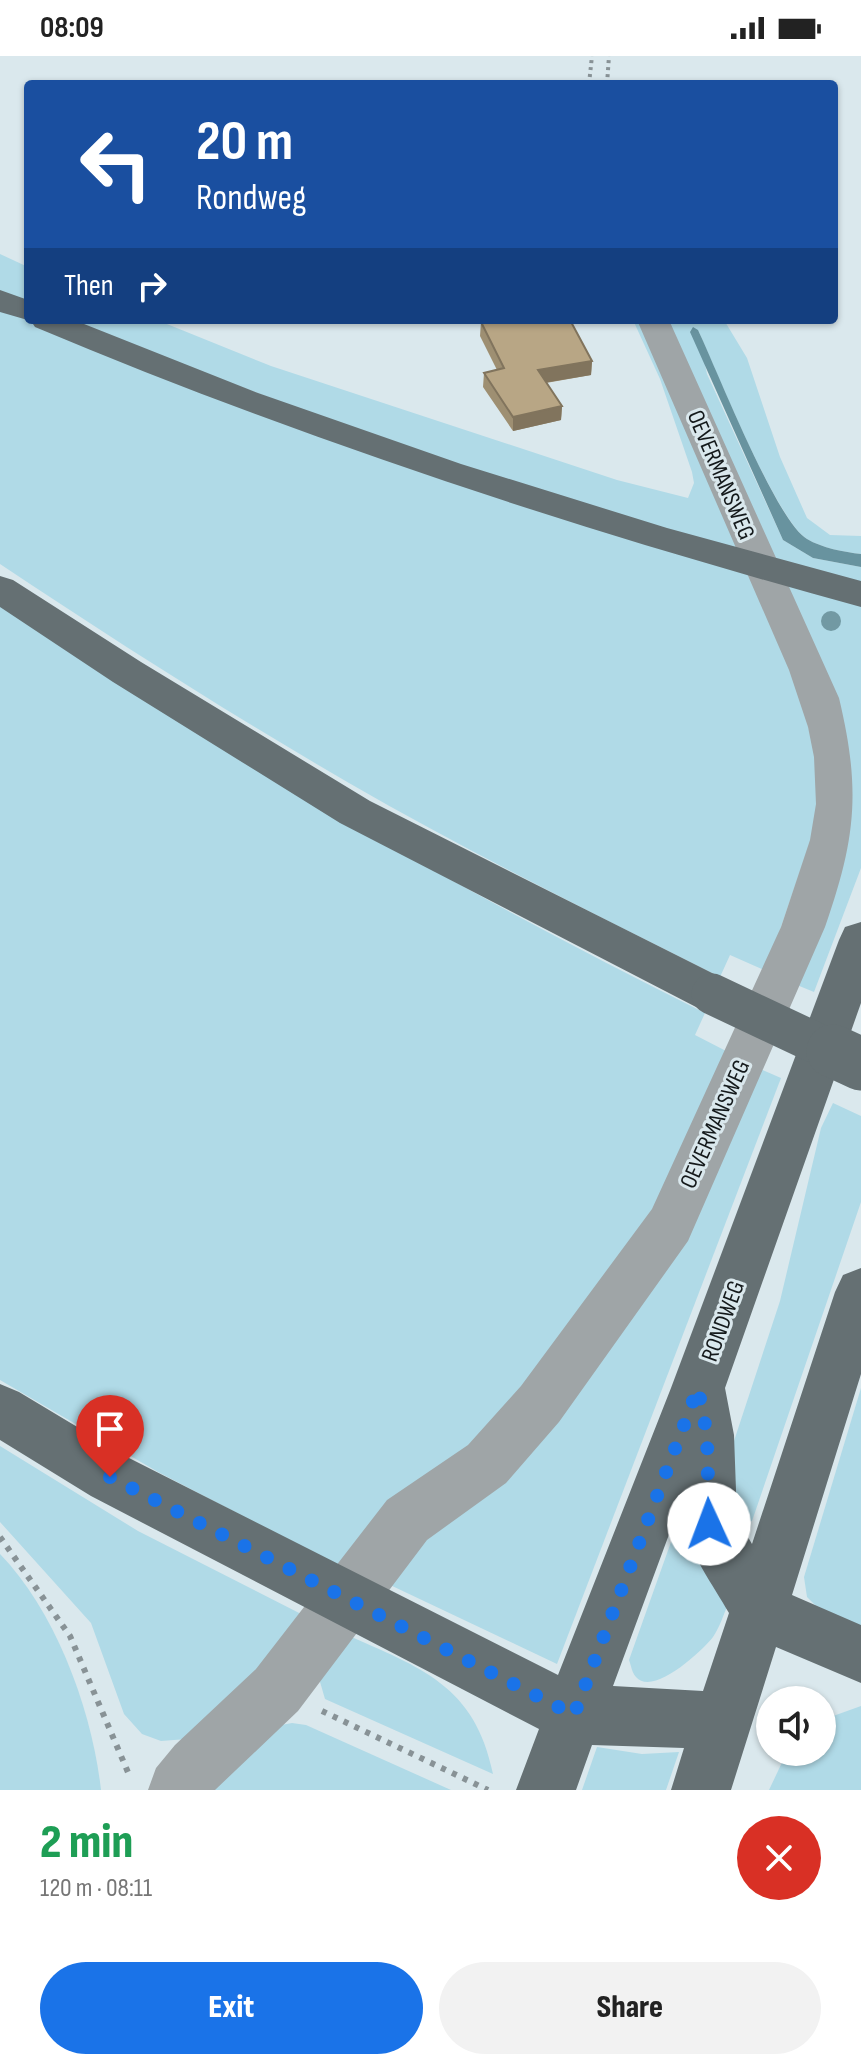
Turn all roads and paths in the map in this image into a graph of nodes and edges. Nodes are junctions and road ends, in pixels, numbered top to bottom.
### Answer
1 (592, 56) edge
2 (609, 56) edge
3 (589, 80) edge
4 (607, 80) edge
5 (0, 300) edge
6 (24, 310) edge
7 (55, 324) edge
8 (655, 324) edge
9 (762, 568) junction
10 (0, 589) edge
11 (861, 594) edge
12 (861, 940) edge
13 (861, 1064) edge
14 (861, 1292) edge
15 (698, 1388) junction
16 (0, 1410) edge
17 (0, 1537) edge
18 (345, 1598) junction
19 (759, 1610) junction
20 (861, 1654) edge
21 (277, 1690) junction
22 (574, 1715) junction
23 (722, 1723) junction
24 (136, 1790) edge
25 (178, 1790) edge
26 (488, 1790) edge
27 (546, 1790) edge
28 (701, 1790) edge

1 - 3 path
2 - 4 path
5 - 6 main road
7 - 9 main road
8 - 9 street, OEVERMANSWEG
9 - 11 main road
9 - 18 street, OEVERMANSWEG
10 - 13 main road, bridge
12 - 15 main road, RONDWEG
14 - 19 main road
15 - 19 main road
15 - 22 main road, RONDWEG
16 - 18 main road
17 - 24 path
18 - 21 street, OEVERMANSWEG
18 - 22 main road
19 - 20 main road
19 - 23 main road
21 - 25 street, OEVERMANSWEG
21 - 26 path
22 - 23 main road
22 - 27 main road, RONDWEG
23 - 28 main road

